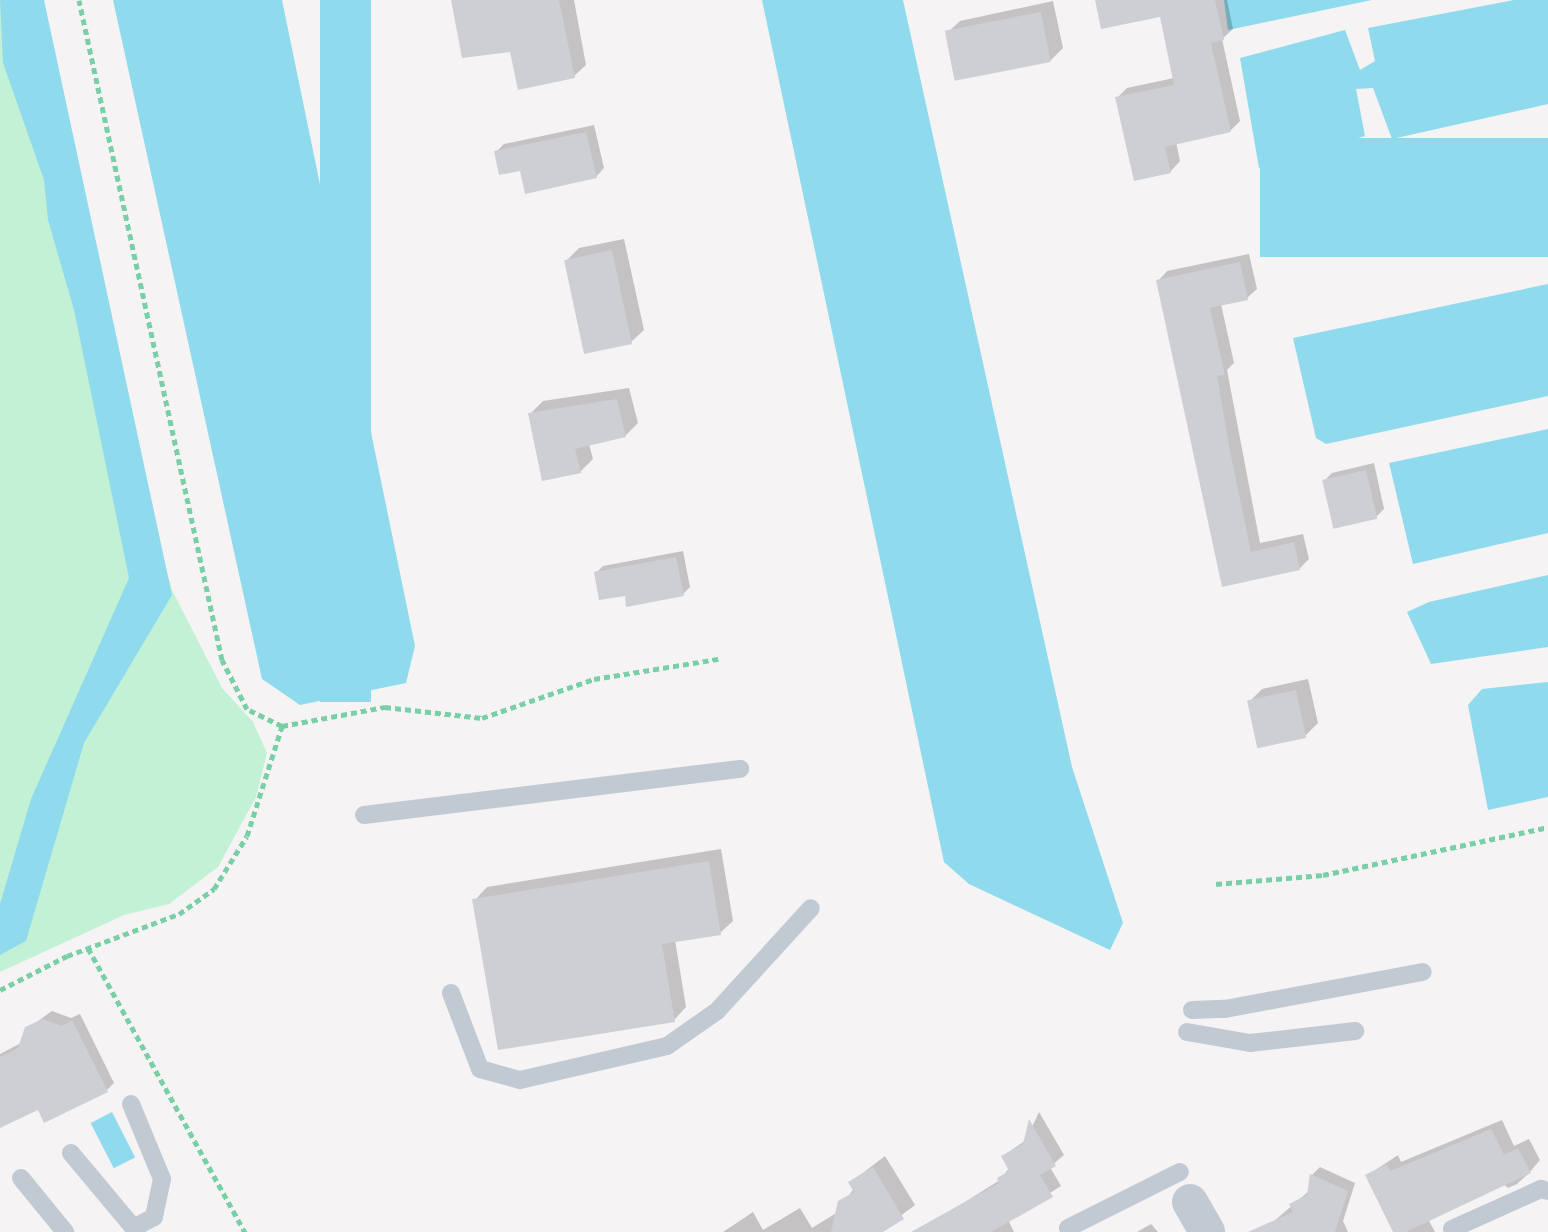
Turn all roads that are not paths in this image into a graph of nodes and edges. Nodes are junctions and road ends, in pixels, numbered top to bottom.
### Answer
1 (740, 769) dead end
2 (364, 815) dead end
3 (811, 908) dead end
4 (1423, 972) dead end
5 (451, 993) dead end
6 (1192, 1010) dead end
7 (1355, 1031) dead end
8 (1187, 1032) dead end
9 (131, 1104) dead end
10 (71, 1153) dead end
11 (21, 1178) dead end
12 (1548, 1191) edge
13 (1192, 1202) edge
14 (1068, 1228) dead end
15 (1452, 1229) dead end
16 (136, 1230) edge
17 (65, 1232) edge

1 - 2 lane
3 - 5 lane
4 - 6 lane
7 - 8 lane
9 - 16 lane
10 - 16 lane
11 - 17 lane
12 - 15 lane
13 - 14 lane

